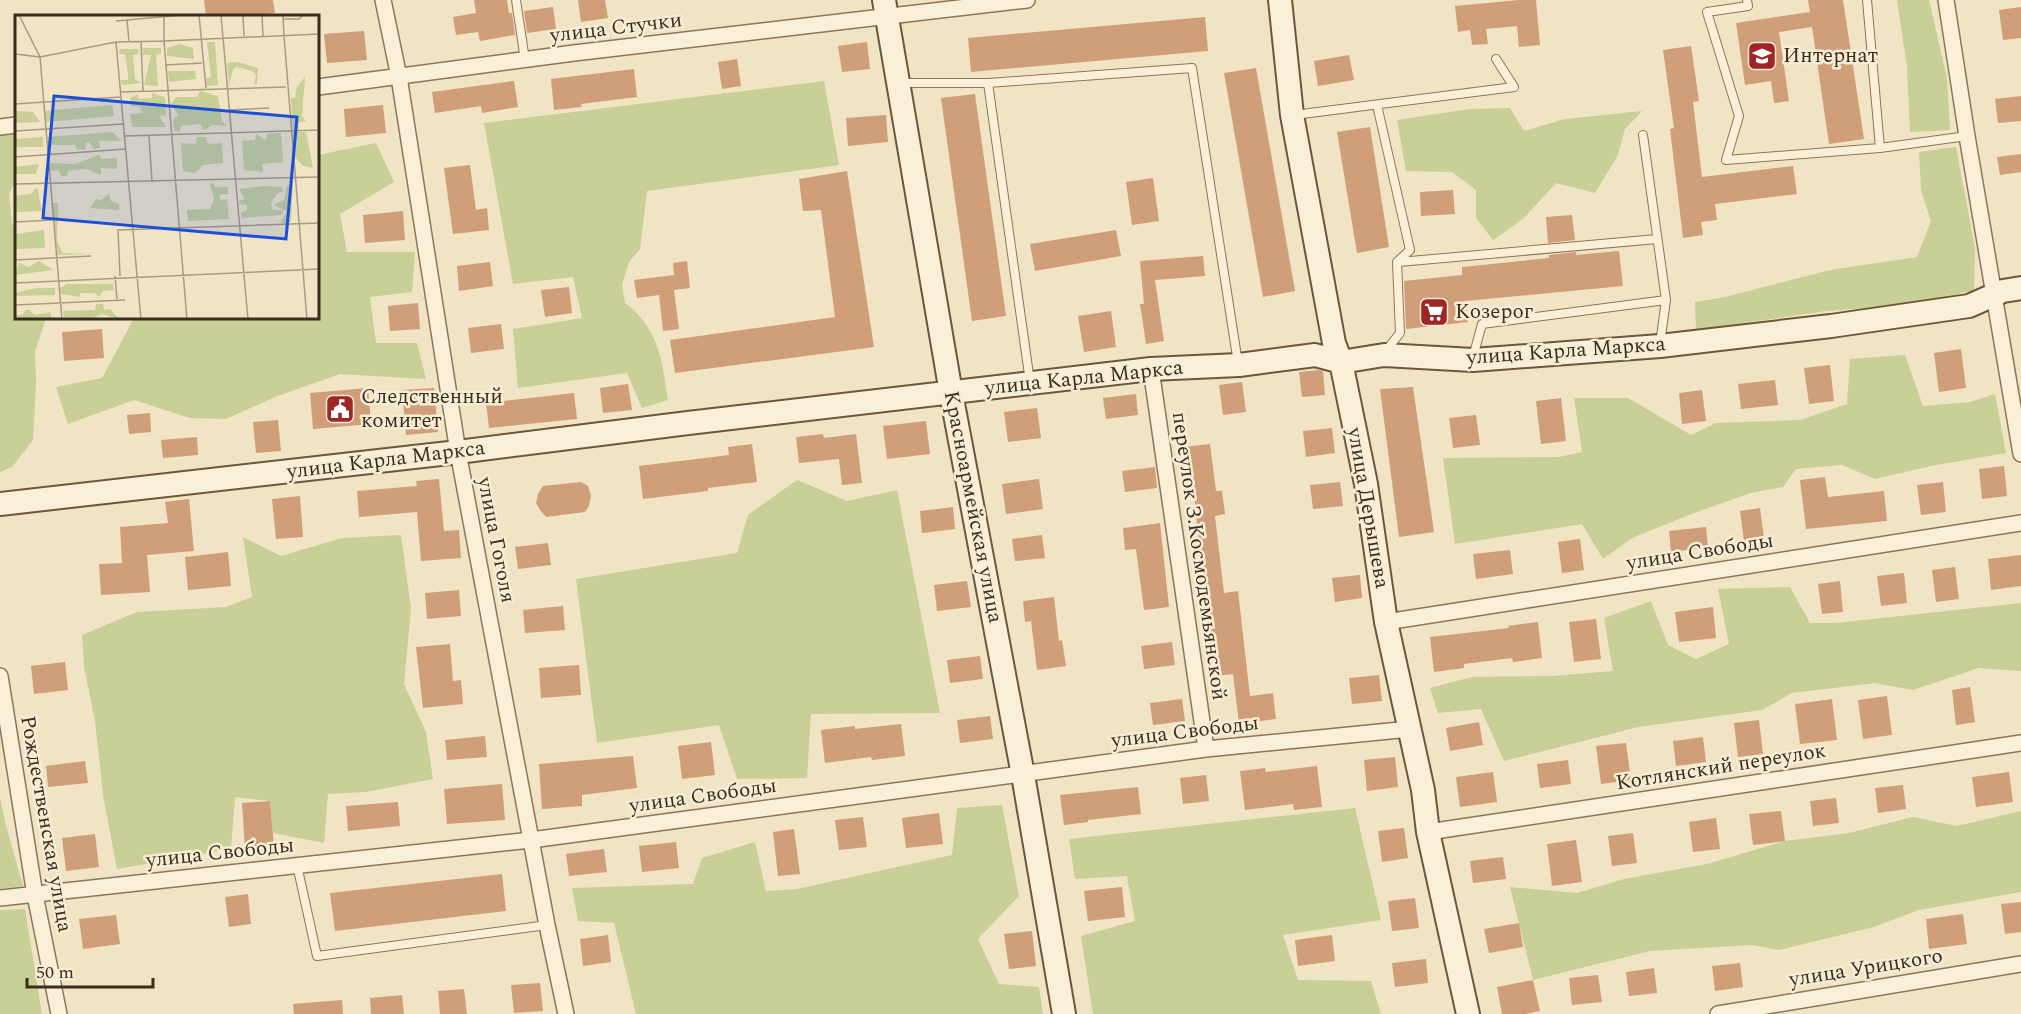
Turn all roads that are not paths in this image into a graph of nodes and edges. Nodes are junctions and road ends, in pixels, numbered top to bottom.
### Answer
1 (383, 0) edge
2 (516, 0) edge
3 (1027, 0) edge
4 (1280, 0) edge
5 (1747, 0) edge
6 (1867, 0) edge
7 (1946, 0) edge
8 (886, 9) edge
9 (1496, 59) dead end
10 (525, 60) junction
11 (399, 77) junction
12 (897, 83) junction
13 (988, 83) junction
14 (320, 87) edge
15 (1377, 105) junction
16 (1292, 115) junction
17 (15, 124) edge
18 (0, 127) edge
19 (1643, 135) dead end
20 (1967, 136) junction
21 (1880, 148) junction
22 (1657, 239) junction
23 (1397, 262) junction
24 (2021, 288) edge
25 (1994, 295) junction
26 (1666, 300) junction
27 (1660, 346) junction
28 (1383, 354) junction
29 (1473, 360) junction
30 (1341, 362) junction
31 (1239, 365) junction
32 (1151, 369) junction
33 (1030, 383) junction
34 (951, 393) junction
35 (458, 452) junction
36 (2021, 454) edge
37 (0, 504) edge
38 (2021, 523) edge
39 (1386, 622) junction
40 (0, 676) edge
41 (1410, 729) junction
42 (2021, 743) edge
43 (1206, 749) junction
44 (1023, 775) junction
45 (1428, 832) junction
46 (531, 840) junction
47 (297, 865) junction
48 (35, 895) junction
49 (0, 898) edge
50 (547, 925) junction
51 (2021, 964) edge
52 (59, 1014) edge
53 (566, 1014) edge
54 (1064, 1014) edge
55 (1468, 1014) edge
56 (1718, 1014) edge

1 - 11 street, улица Гоголя
2 - 10 lane
3 - 8 street, улица Стучки
4 - 16 street, улица Дерышева
5 - 21 lane
6 - 21 lane
7 - 20 street
8 - 10 street, улица Стучки
8 - 12 street, Красноармейская улица
9 - 15 lane
10 - 11 street, улица Стучки
11 - 14 street, улица Стучки
11 - 35 street, улица Гоголя
12 - 13 lane
12 - 34 street, Красноармейская улица
13 - 31 lane
13 - 33 lane
15 - 16 lane
15 - 23 lane
16 - 30 street, улица Дерышева
17 - 18 street
19 - 22 lane
20 - 21 lane
20 - 25 street
22 - 23 lane
22 - 26 lane
23 - 28 lane
24 - 25 street, улица Карла Маркса
25 - 27 street, улица Карла Маркса
25 - 36 street
26 - 27 lane
26 - 29 lane
27 - 29 street, улица Карла Маркса
28 - 29 street, улица Карла Маркса
28 - 30 street, улица Карла Маркса
30 - 31 street, улица Карла Маркса
30 - 39 street, улица Дерышева
31 - 32 street, улица Карла Маркса
32 - 33 street, улица Карла Маркса
32 - 43 street, переулок З.Космодемьянской
33 - 34 street, улица Карла Маркса
34 - 35 street, улица Карла Маркса
34 - 44 street, Красноармейская улица
35 - 37 street, улица Карла Маркса
35 - 46 street, улица Гоголя
38 - 39 street, улица Свободы
39 - 41 street, улица Дерышева
40 - 48 street, Рождественская улица
41 - 43 street, улица Свободы
41 - 45 street, улица Дерышева
42 - 45 street, Котлянский переулок
43 - 44 street, улица Свободы
44 - 46 street, улица Свободы
44 - 54 street, Красноармейская улица
45 - 55 street, улица Дерышева
46 - 47 street, улица Свободы
46 - 50 street, улица Гоголя
47 - 48 street, улица Свободы
47 - 50 lane
48 - 49 street, улица Свободы
48 - 52 street, Рождественская улица
50 - 53 street, улица Гоголя
51 - 56 street, улица Урицкого

